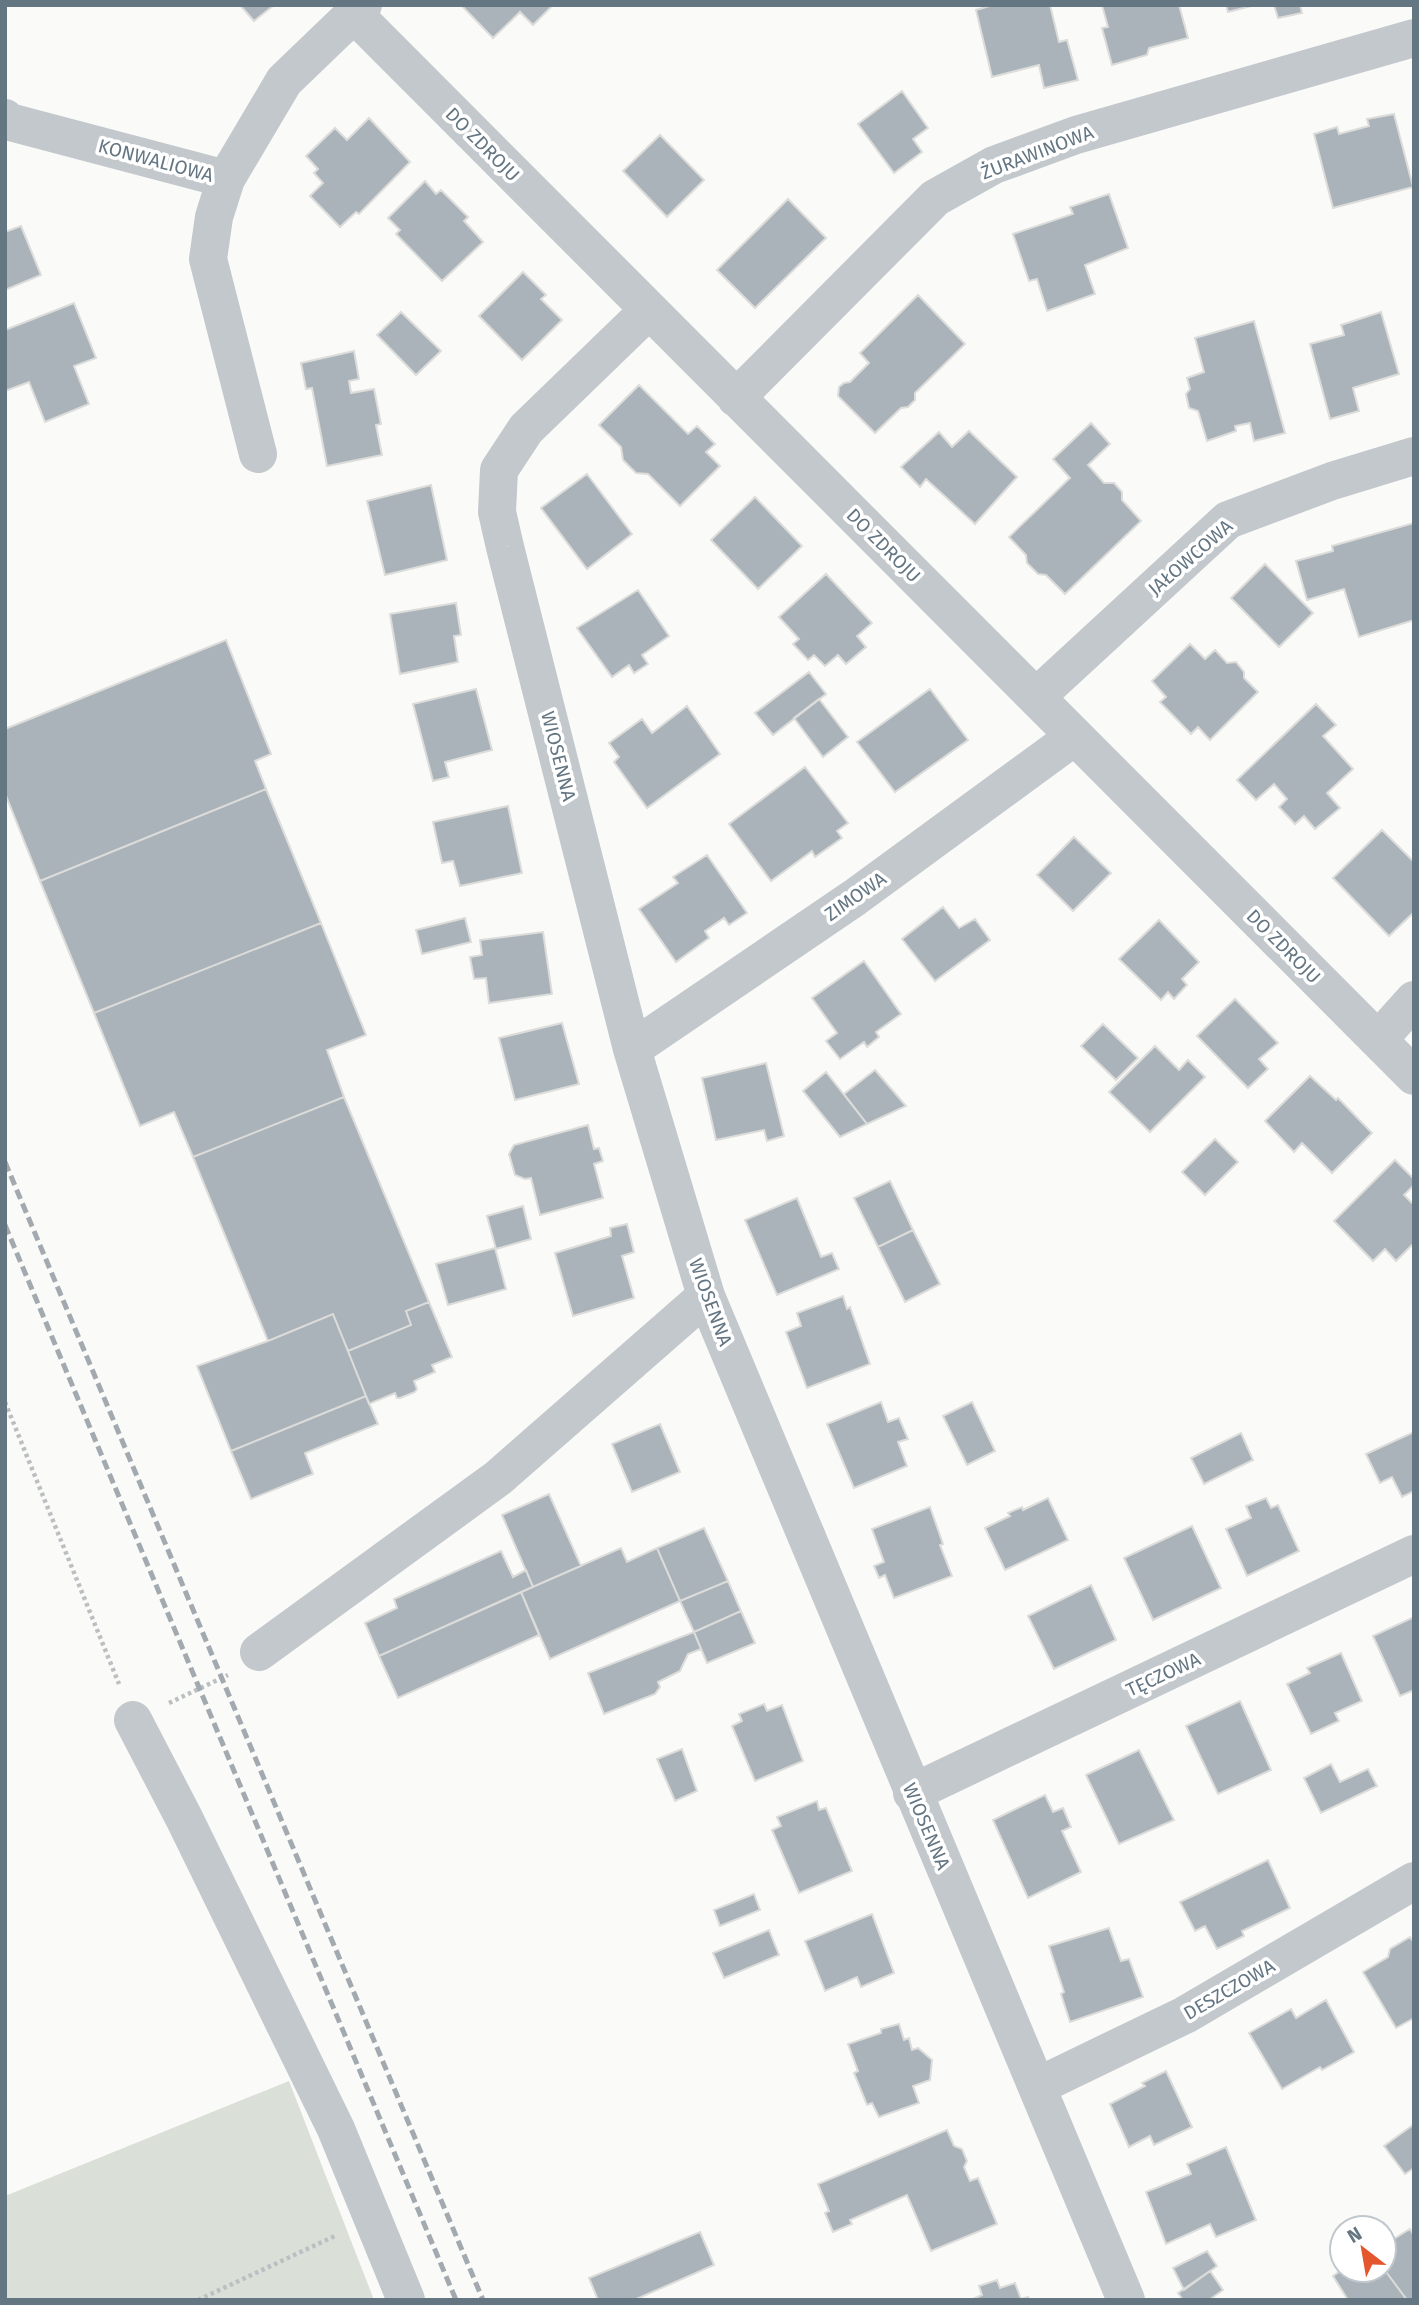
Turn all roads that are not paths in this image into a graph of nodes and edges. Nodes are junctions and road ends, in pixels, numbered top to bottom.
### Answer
1 (358, 10) edge
2 (1414, 38) edge
3 (5, 118) edge
4 (226, 179) junction
5 (649, 310) junction
6 (736, 398) junction
7 (258, 454) dead end
8 (1414, 456) edge
9 (1036, 696) junction
10 (1074, 737) junction
11 (1414, 1000) edge
12 (1378, 1040) junction
13 (632, 1049) junction
14 (1414, 1076) edge
15 (706, 1296) junction
16 (1414, 1554) edge
17 (260, 1652) road end
18 (133, 1720) road end
19 (912, 1793) junction
20 (1414, 1881) edge
21 (1038, 2086) junction
22 (406, 2300) edge
23 (1126, 2300) edge

1 - 4 street, KONWALIOWA
1 - 5 street, DO ZDROJU
2 - 6 street, ŻURAWINOWA
3 - 4 street, KONWALIOWA
4 - 7 street
5 - 6 street, DO ZDROJU
5 - 13 street, WIOSENNA
6 - 9 street, DO ZDROJU
8 - 9 street, JAŁOWCOWA
9 - 10 street, DO ZDROJU
10 - 12 street, DO ZDROJU
10 - 13 street, ZIMOWA
11 - 12 street
12 - 14 street, DO ZDROJU
13 - 15 street, WIOSENNA
15 - 17 street
15 - 19 street, WIOSENNA
16 - 19 street, TĘCZOWA
18 - 22 street
19 - 21 street, WIOSENNA
20 - 21 street, DESZCZOWA
21 - 23 street, WIOSENNA

